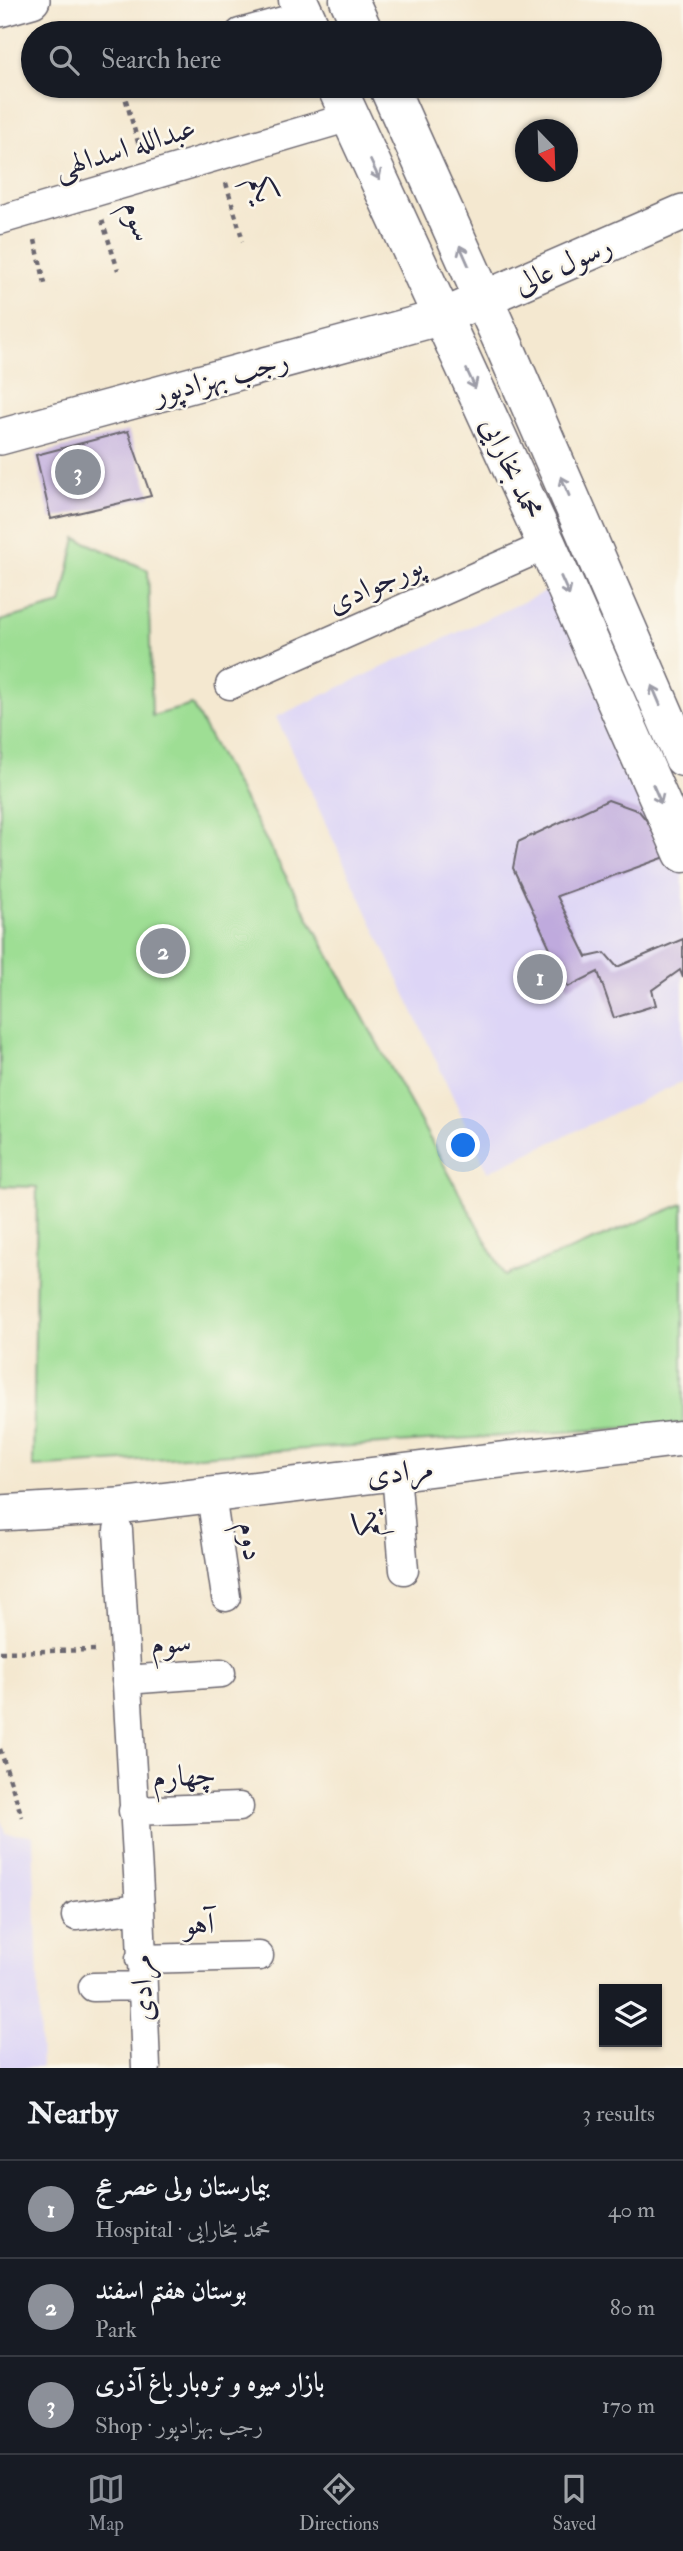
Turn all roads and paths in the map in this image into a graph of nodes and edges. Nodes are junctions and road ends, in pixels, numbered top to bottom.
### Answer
1 (32, 0) edge
2 (349, 0) edge
3 (0, 9) edge
4 (305, 16) edge
5 (286, 21) edge
6 (359, 21) edge
7 (125, 98) edge
8 (393, 98) edge
9 (343, 101) edge
10 (218, 155) junction
11 (148, 176) junction
12 (93, 192) junction
13 (28, 212) junction
14 (683, 212) edge
15 (0, 220) edge
16 (243, 241) dead end
17 (118, 270) dead end
18 (46, 288) dead end
19 (484, 299) junction
20 (442, 317) junction
21 (0, 437) edge
22 (547, 545) junction
23 (624, 621) junction
24 (589, 639) junction
25 (230, 685) dead end
26 (683, 757) edge
27 (683, 853) edge
28 (683, 1438) edge
29 (396, 1473) junction
30 (211, 1495) junction
31 (0, 1513) edge
32 (118, 1518) junction
33 (404, 1570) dead end
34 (226, 1597) dead end
35 (125, 1649) junction
36 (0, 1653) edge
37 (221, 1673) dead end
38 (127, 1680) junction
39 (0, 1749) edge
40 (239, 1807) dead end
41 (133, 1811) junction
42 (22, 1817) dead end
43 (139, 1908) junction
44 (76, 1916) dead end
45 (259, 1956) dead end
46 (141, 1972) junction
47 (93, 1987) dead end
48 (146, 2068) edge

1 - 3 street
2 - 6 main road
4 - 5 street
7 - 11 path
19 -> 8 main road, محمد بخارایی
9 - 10 street, عبدالله اسدالهی
9 -> 20 main road, محمد بخارایی
10 - 11 street, عبدالله اسدالهی
10 - 16 path, یکم
11 - 12 street, عبدالله اسدالهی
12 - 13 street, عبدالله اسدالهی
12 - 17 path, سوم
13 - 15 street, عبدالله اسدالهی
13 - 18 path
14 - 19 street, رسول عالی
19 - 20 street, رسول عالی
23 -> 19 main road, محمد بخارایی
20 - 21 street, رجب بهزادپور
20 -> 22 main road, محمد بخارایی
22 -> 24 main road, محمد بخارایی
22 - 25 street, پورجوادی
23 - 24 main road
26 -> 23 main road, محمد بخارایی
24 -> 27 main road, محمد بخارایی
28 - 29 street, مرادی
29 - 30 street, مرادی
29 - 33 street, یکم
30 - 32 street, مرادی
30 - 34 street, دوم
31 - 32 street
32 - 35 street, مرادی
35 - 36 path
35 - 38 street, مرادی
37 - 38 street, سوم
38 - 41 street, مرادی
39 - 42 path
40 - 41 street, چهارم
41 - 43 street, مرادی
43 - 44 street
43 - 46 street, مرادی
45 - 46 street, آهو
46 - 47 street, آهو
46 - 48 street, مرادی

